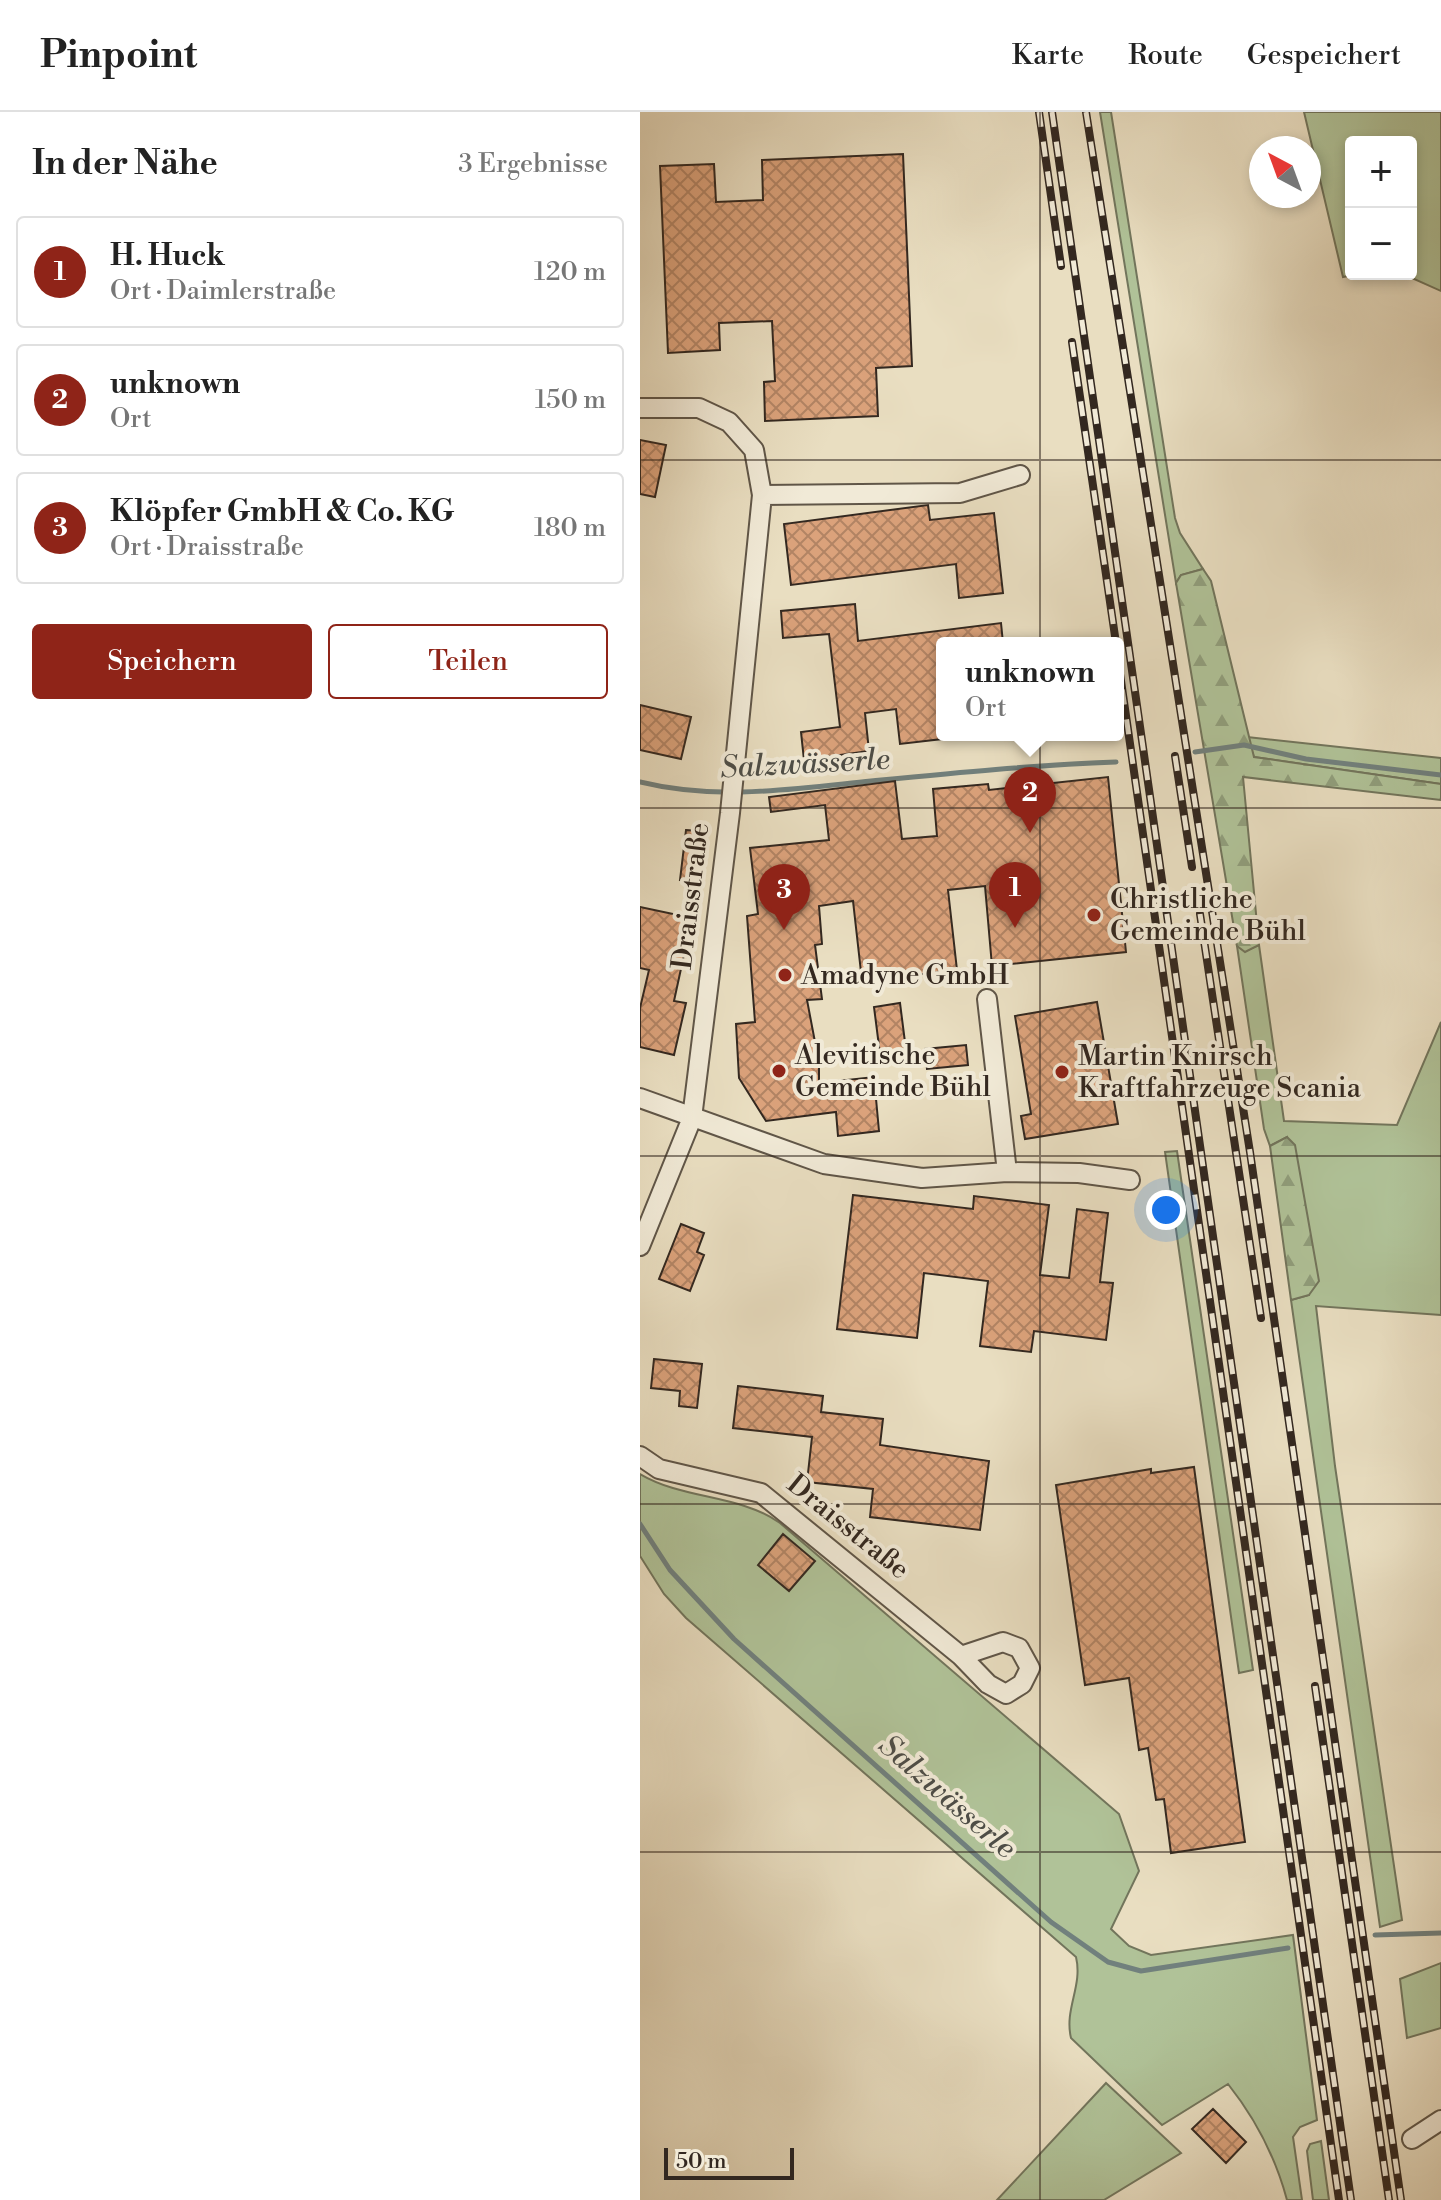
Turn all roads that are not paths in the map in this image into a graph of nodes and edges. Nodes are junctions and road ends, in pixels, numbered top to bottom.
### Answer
1 (640, 408) edge
2 (1020, 475) dead end
3 (762, 495) junction
4 (987, 999) dead end
5 (640, 1098) edge
6 (692, 1118) junction
7 (1007, 1172) junction
8 (1130, 1180) dead end
9 (640, 1246) edge
10 (640, 1456) edge
11 (961, 1656) dead end
12 (1441, 2120) edge
13 (1412, 2139) dead end

1 - 3 street, Draisstraße
2 - 3 street
3 - 6 street, Draisstraße
4 - 7 street
5 - 6 street
6 - 7 street
6 - 9 street, Draisstraße
7 - 8 street
10 - 11 street, Draisstraße
12 - 13 street

